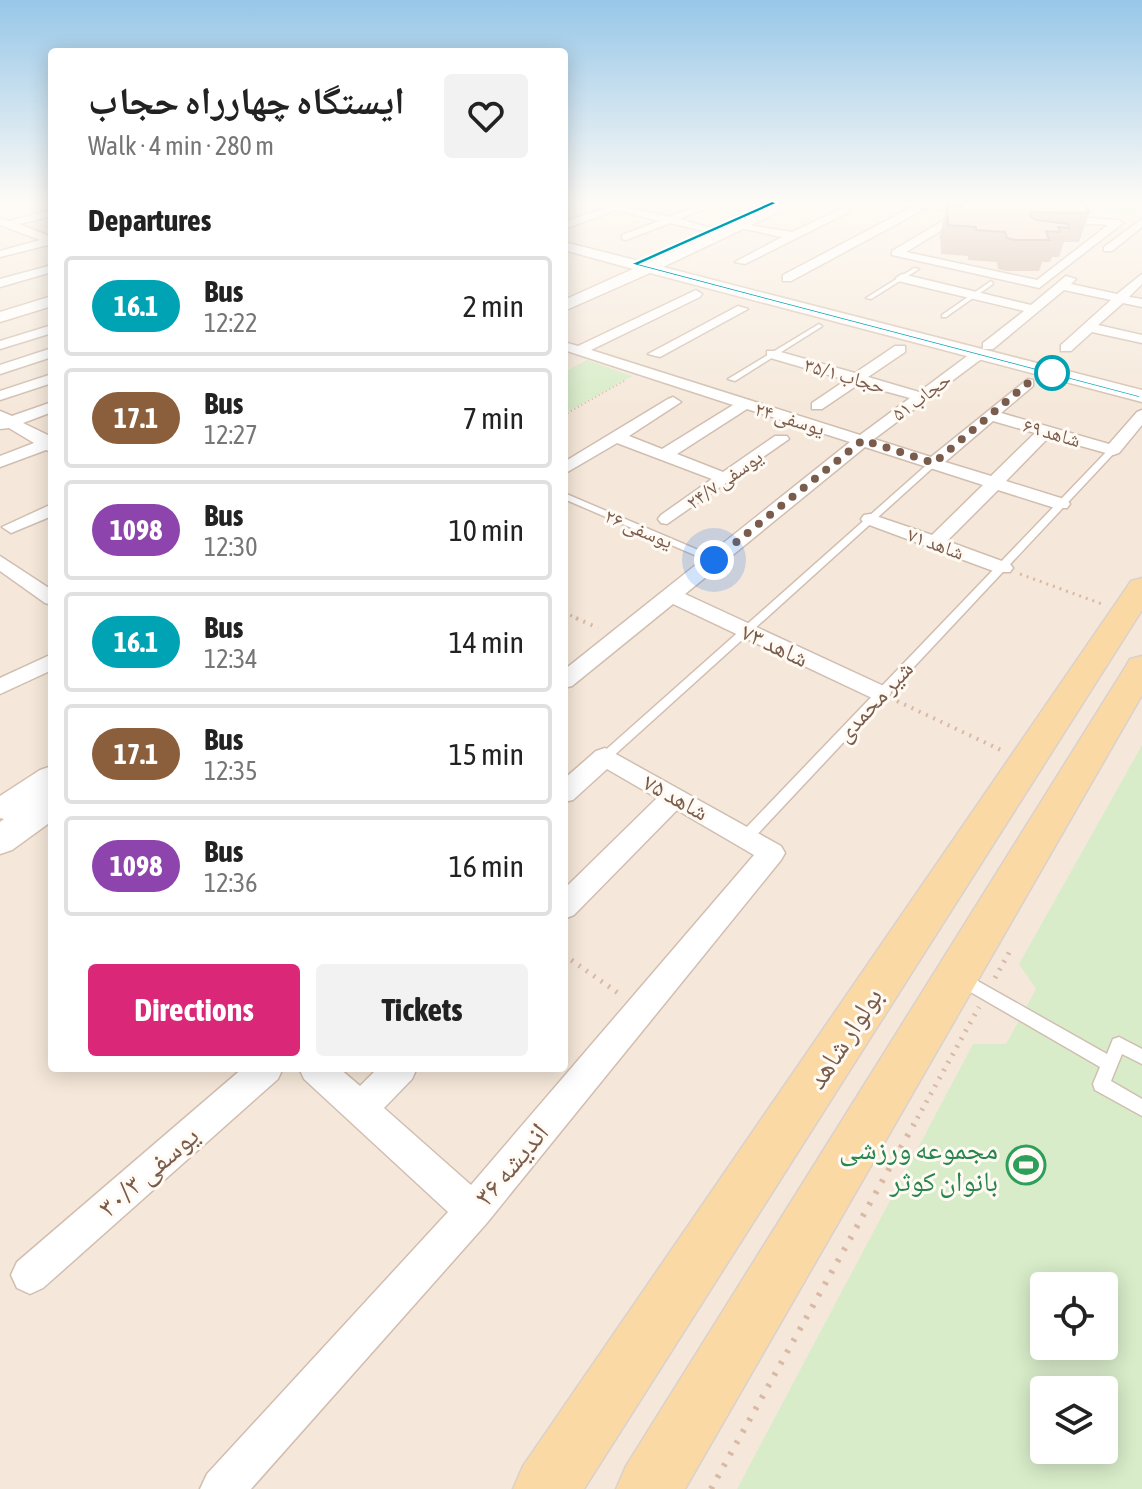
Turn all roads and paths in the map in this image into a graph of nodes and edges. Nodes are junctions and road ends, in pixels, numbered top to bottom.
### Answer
1 (36, 272) edge
2 (622, 272) edge
3 (627, 272) edge
4 (682, 272) edge
5 (798, 272) edge
6 (911, 272) edge
7 (986, 272) edge
8 (1053, 272) edge
9 (1079, 272) edge
10 (787, 278) dead end
11 (902, 278) junction
12 (1142, 278) edge
13 (0, 283) edge
14 (991, 283) dead end
15 (1062, 286) junction
16 (48, 294) edge
17 (568, 294) edge
18 (696, 294) dead end
19 (974, 295) junction
20 (869, 298) dead end
21 (1120, 298) junction
22 (48, 302) edge
23 (1142, 303) edge
24 (568, 304) edge
25 (0, 308) edge
26 (742, 309) dead end
27 (1033, 309) junction
28 (944, 316) dead end
29 (0, 317) edge
30 (29, 320) dead end
31 (640, 321) junction
32 (819, 326) dead end
33 (1089, 327) junction
34 (48, 333) edge
35 (689, 336) junction
36 (1141, 338) edge
37 (0, 345) edge
38 (1066, 348) dead end
39 (571, 349) edge
40 (900, 349) dead end
41 (984, 350) junction
42 (48, 353) edge
43 (655, 354) dead end
44 (772, 354) junction
45 (0, 370) edge
46 (631, 377) dead end
47 (48, 379) edge
48 (732, 379) dead end
49 (857, 379) junction
50 (1028, 383) dead end
51 (1142, 385) edge
52 (0, 396) edge
53 (918, 396) junction
54 (1142, 396) edge
55 (673, 402) dead end
56 (744, 404) junction
57 (817, 406) dead end
58 (48, 408) edge
59 (568, 413) edge
60 (990, 415) junction
61 (1142, 415) edge
62 (3, 421) edge
63 (1046, 431) junction
64 (616, 437) junction
65 (781, 439) dead end
66 (863, 440) junction
67 (48, 443) edge
68 (48, 445) edge
69 (1113, 450) junction
70 (664, 455) junction
71 (0, 462) edge
72 (934, 463) junction
73 (568, 467) edge
74 (725, 478) junction
75 (993, 482) junction
76 (568, 498) edge
77 (1061, 504) junction
78 (48, 511) edge
79 (667, 519) dead end
80 (870, 519) junction
81 (11, 527) dead end
82 (935, 543) junction
83 (714, 560) junction
84 (0, 562) edge
85 (1003, 568) junction
86 (671, 595) junction
87 (48, 596) edge
88 (1134, 599) edge
89 (568, 614) edge
90 (746, 632) junction
91 (618, 638) junction
92 (48, 663) edge
93 (1142, 666) edge
94 (568, 678) edge
95 (0, 687) edge
96 (880, 693) junction
97 (605, 757) junction
98 (1026, 762) junction
99 (48, 781) edge
100 (568, 789) edge
101 (675, 796) junction
102 (48, 807) edge
103 (0, 814) edge
104 (747, 836) junction
105 (0, 840) edge
106 (568, 903) edge
107 (1018, 937) dead end
108 (568, 958) edge
109 (971, 984) junction
110 (641, 1009) junction
111 (1142, 1057) edge
112 (1110, 1064) junction
113 (262, 1072) edge
114 (319, 1072) edge
115 (397, 1072) edge
116 (1142, 1108) edge
117 (360, 1109) junction
118 (473, 1211) junction
119 (30, 1275) dead end
120 (222, 1489) edge
121 (546, 1489) edge
122 (649, 1489) edge
123 (711, 1489) edge

1 - 13 street
2 - 17 main road
3 - 24 main road
4 - 41 main road
5 - 10 street
6 - 11 lane
7 - 8 street
9 - 15 street, حجاب ۵۱
11 - 19 street
11 - 20 lane
12 - 21 street
14 - 19 lane
15 - 21 street
15 - 27 street, حجاب ۵۱
16 - 25 main road
18 - 31 street
19 - 27 street
19 - 28 lane
21 - 23 street
21 - 33 street
22 - 29 main road
26 - 35 street
27 - 41 street, حجاب ۵۱
30 - 34 street
31 - 35 street
31 - 39 street
32 - 44 lane
33 - 36 street
33 - 38 street
34 - 37 street
35 - 43 street
39 - 56 street, یوسفی ۲۴
40 - 49 street
41 - 51 main road
41 - 53 street, حجاب ۵۱
41 - 54 main road
42 - 45 street
44 - 48 lane
44 - 49 street, حجاب ۳۵/۱
46 - 59 path
47 - 52 street
49 - 53 street, حجاب ۳۵/۱
49 - 57 street
50 - 60 street
53 - 66 street, حجاب ۵۱
55 - 64 street
56 - 66 street, یوسفی ۲۴
56 - 70 street
58 - 62 street
60 - 63 street, شاهد ۶۹
60 - 72 street
61 - 69 street
62 - 67 street
63 - 69 street, شاهد ۶۹
63 - 75 street
64 - 70 street
64 - 73 street
65 - 74 street, یوسفی ۲۴/۷
66 - 72 street, یوسفی ۲۴
66 - 83 street, حجاب ۵۱
68 - 71 street
69 - 77 lane, شیر محمدی
70 - 74 street
72 - 75 street, یوسفی ۲۴
72 - 80 lane
74 - 79 street, یوسفی ۲۴/۷
75 - 77 street, یوسفی ۲۴
75 - 82 street
76 - 83 lane, یوسفی ۲۶
77 - 85 lane, شیر محمدی
78 - 81 street
80 - 82 street, شاهد ۷۱
80 - 90 lane
82 - 85 street, شاهد ۷۱
83 - 86 street, حجاب ۵۱
84 - 87 street
85 - 88 path
85 - 96 lane, شیر محمدی
86 - 90 street, شاهد ۷۳
86 - 91 street, حجاب ۵۱
88 - 98 main road, بولوار شاهد
89 - 91 path
90 - 96 street, شاهد ۷۳
90 - 97 lane
91 - 94 street, حجاب ۵۱
92 - 95 street
93 - 109 main road
96 - 98 path
96 - 104 lane, شیر محمدی
97 - 100 street
97 - 101 street, شاهد ۷۵
98 - 121 main road, بولوار شاهد
99 - 103 main road
101 - 104 street, شاهد ۷۵
101 - 106 street
102 - 105 main road
104 - 110 street, اندیشه ۳۶
107 - 109 path
108 - 110 path
109 - 112 lane
109 - 122 main road
109 - 123 path
110 - 118 street, اندیشه ۳۶
111 - 112 lane
112 - 116 lane
113 - 119 street, یوسفی ۳۰/۳
114 - 117 street
115 - 117 street
117 - 118 street
118 - 120 street, اندیشه ۳۶

